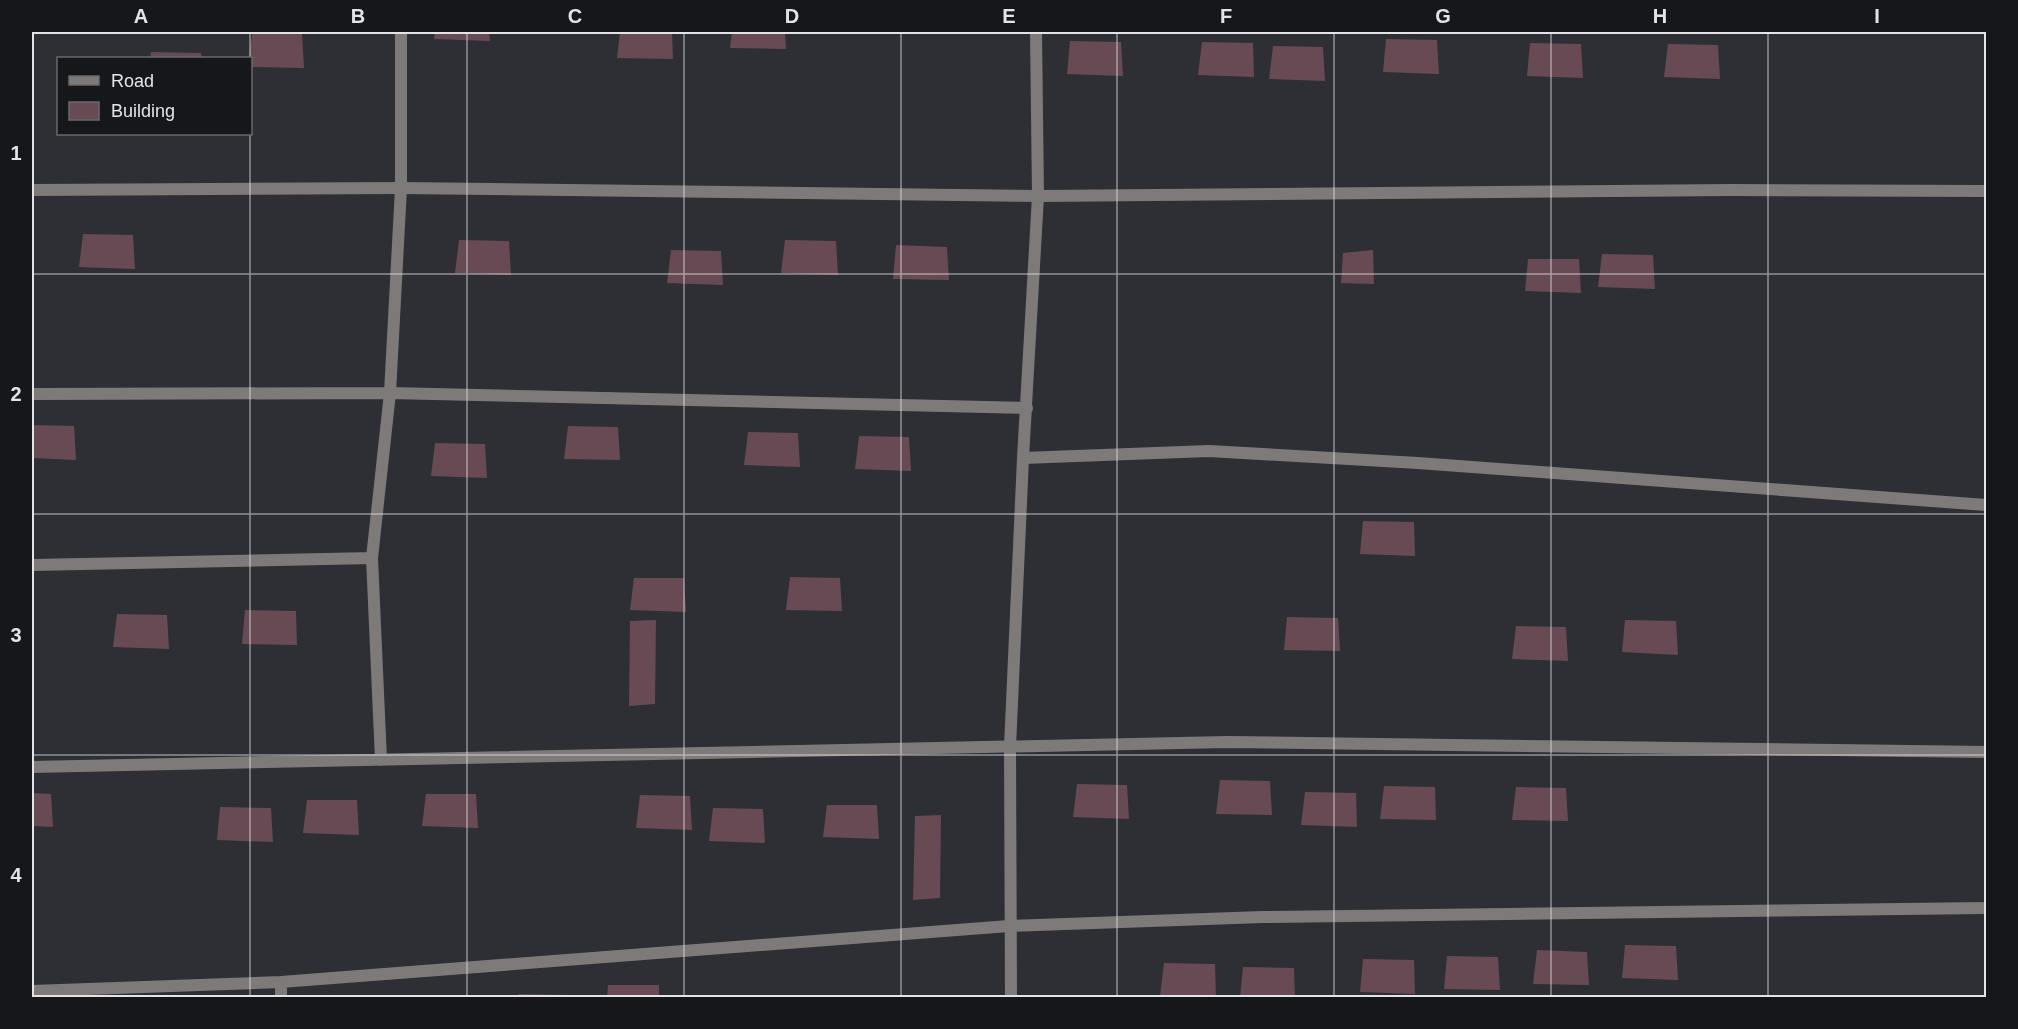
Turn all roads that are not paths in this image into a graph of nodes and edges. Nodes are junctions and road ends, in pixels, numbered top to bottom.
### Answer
1 (401, 32) edge
2 (1036, 32) edge
3 (401, 188) junction
4 (32, 190) edge
5 (1986, 191) edge
6 (1038, 196) junction
7 (390, 393) junction
8 (32, 394) edge
9 (1027, 408) junction
10 (1023, 458) junction
11 (1986, 505) edge
12 (372, 558) junction
13 (32, 565) edge
14 (1010, 747) junction
15 (1986, 752) edge
16 (381, 760) junction
17 (32, 767) edge
18 (1986, 908) edge
19 (1010, 926) junction
20 (281, 981) junction
21 (32, 991) edge
22 (281, 998) edge
23 (1011, 998) edge

1 - 3 street
2 - 6 street
3 - 4 street
3 - 6 street
3 - 7 street
5 - 6 street
6 - 9 street
7 - 8 street
7 - 9 street
7 - 12 street
9 - 10 street
10 - 11 street
10 - 14 street
12 - 13 street
12 - 16 street
14 - 15 street
14 - 16 street
14 - 19 street
16 - 17 street
18 - 19 street
19 - 20 street
19 - 23 street
20 - 21 street
20 - 22 street

